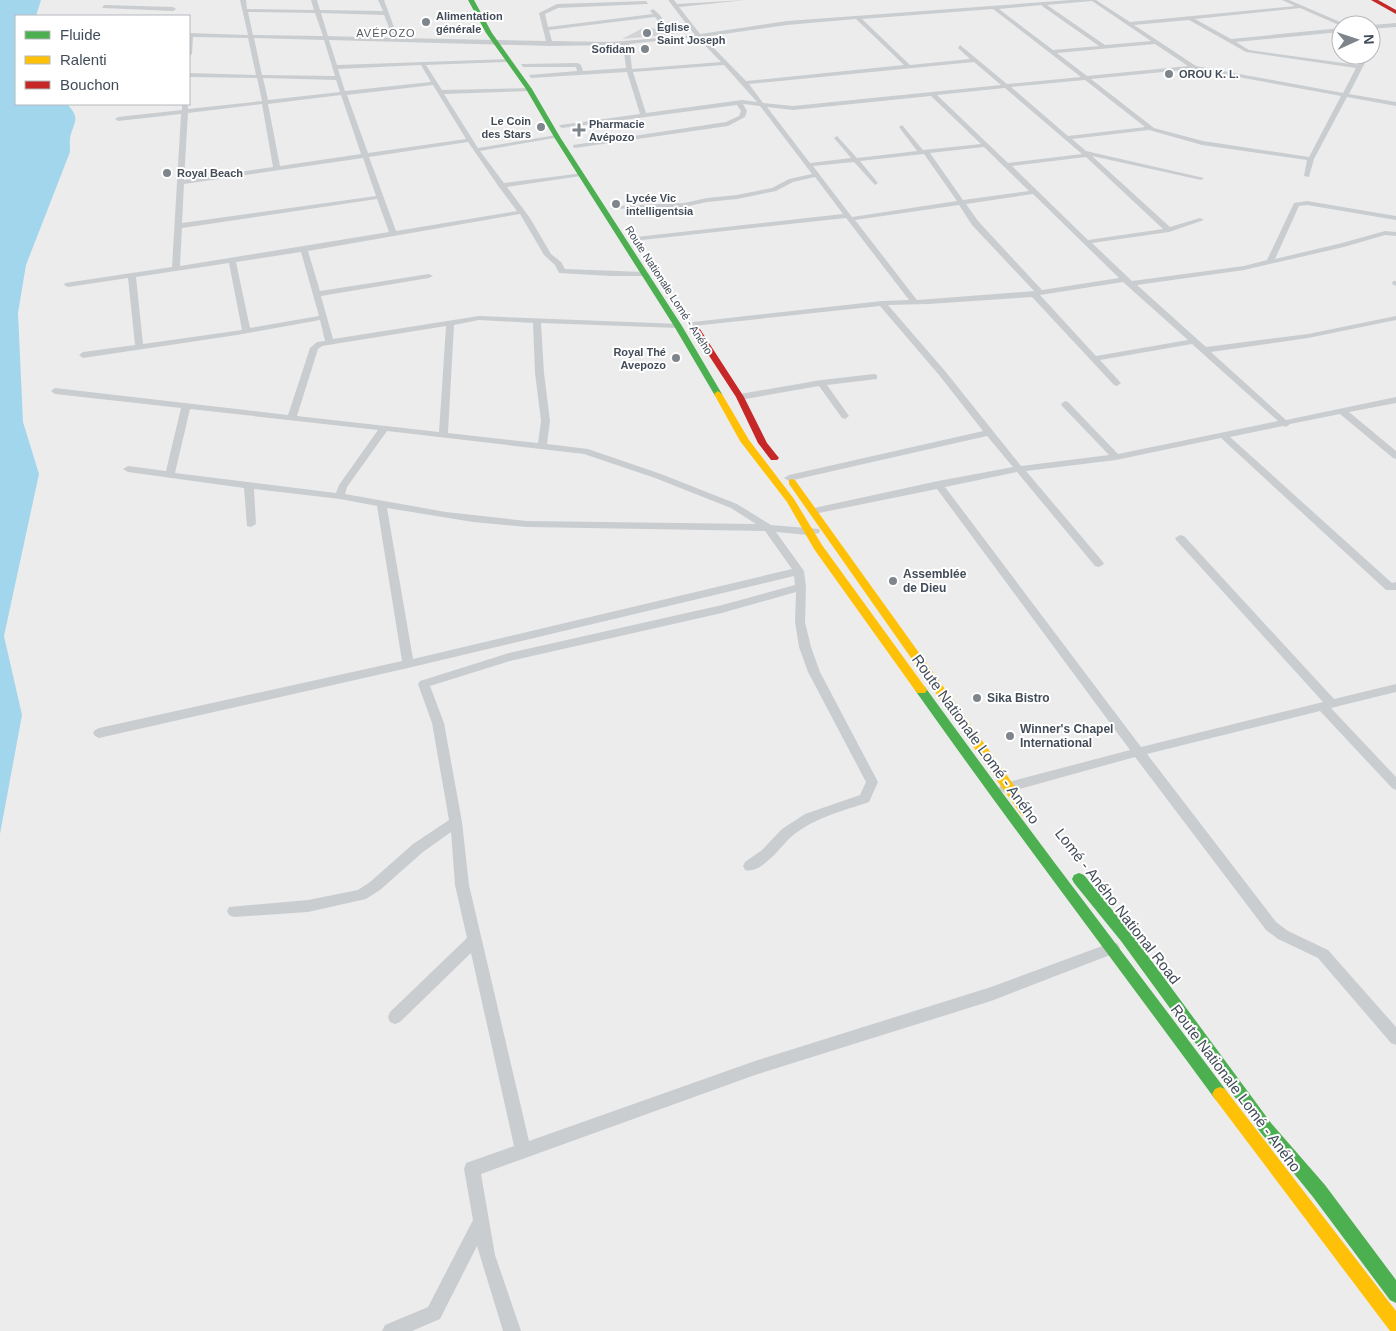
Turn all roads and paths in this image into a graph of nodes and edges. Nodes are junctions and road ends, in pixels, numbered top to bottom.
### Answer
1 (173, 0) edge
2 (243, 0) edge
3 (314, 0) edge
4 (381, 0) edge
5 (471, 0) edge
6 (481, 0) edge
7 (743, 0) edge
8 (1092, 0) edge
9 (1285, 0) edge
10 (1374, 0) edge
11 (645, 2) edge
12 (674, 3) edge
13 (1044, 5) junction
14 (104, 7) dead end
15 (1300, 7) junction
16 (173, 9) junction
17 (996, 9) junction
18 (244, 10) junction
19 (317, 11) junction
20 (1396, 12) edge
21 (386, 13) junction
22 (172, 15) edge
23 (657, 15) junction
24 (858, 18) junction
25 (1190, 18) junction
26 (1331, 20) edge
27 (1128, 24) junction
28 (1396, 25) edge
29 (1381, 26) edge
30 (546, 29) junction
31 (1331, 31) edge
32 (190, 35) edge
33 (251, 36) junction
34 (699, 36) junction
35 (327, 38) junction
36 (675, 39) junction
37 (397, 40) junction
38 (1230, 41) junction
39 (496, 42) junction
40 (1156, 42) junction
41 (509, 43) junction
42 (550, 44) junction
43 (626, 44) junction
44 (960, 47) dead end
45 (1104, 47) junction
46 (1052, 52) junction
47 (507, 60) junction
48 (975, 60) junction
49 (422, 63) junction
50 (726, 63) junction
51 (1361, 65) edge
52 (523, 66) junction
53 (336, 67) junction
54 (909, 67) junction
55 (1194, 67) junction
56 (1359, 68) junction
57 (629, 71) junction
58 (580, 72) junction
59 (190, 75) edge
60 (258, 76) junction
61 (531, 76) junction
62 (339, 78) junction
63 (1088, 80) junction
64 (433, 83) junction
65 (745, 83) junction
66 (1008, 88) junction
67 (529, 89) junction
68 (439, 92) junction
69 (343, 93) junction
70 (934, 95) junction
71 (1345, 95) junction
72 (265, 102) junction
73 (739, 103) junction
74 (760, 103) junction
75 (1396, 104) edge
76 (185, 108) edge
77 (644, 116) junction
78 (118, 118) dead end
79 (902, 127) dead end
80 (1150, 128) junction
81 (560, 132) junction
82 (837, 138) dead end
83 (1067, 138) junction
84 (470, 140) junction
85 (987, 145) junction
86 (575, 146) junction
87 (476, 150) junction
88 (924, 152) junction
89 (1086, 154) junction
90 (366, 156) junction
91 (1311, 159) junction
92 (854, 160) junction
93 (808, 165) junction
94 (1007, 165) junction
95 (277, 169) junction
96 (581, 174) junction
97 (816, 175) junction
98 (1307, 176) dead end
99 (1201, 178) dead end
100 (180, 183) junction
101 (875, 183) dead end
102 (501, 186) junction
103 (1035, 192) junction
104 (380, 197) junction
105 (960, 203) junction
106 (614, 208) junction
107 (522, 212) junction
108 (849, 217) junction
109 (1396, 218) edge
110 (1200, 220) dead end
111 (178, 226) junction
112 (1169, 230) junction
113 (393, 234) junction
114 (1396, 234) edge
115 (636, 239) junction
116 (1086, 242) junction
117 (304, 249) junction
118 (646, 255) dead end
119 (232, 260) junction
120 (1271, 260) junction
121 (176, 269) junction
122 (645, 274) junction
123 (132, 276) junction
124 (429, 276) dead end
125 (1128, 281) junction
126 (68, 285) dead end
127 (1037, 293) junction
128 (317, 294) junction
129 (916, 302) junction
130 (882, 303) junction
131 (324, 318) junction
132 (1396, 318) edge
133 (690, 320) joint
134 (450, 322) junction
135 (537, 322) junction
136 (678, 326) junction
137 (246, 331) junction
138 (1194, 341) junction
139 (330, 342) junction
140 (139, 347) junction
141 (1204, 350) junction
142 (83, 355) dead end
143 (1093, 359) junction
144 (874, 377) dead end
145 (821, 383) junction
146 (1117, 383) dead end
147 (55, 391) dead end
148 (740, 397) junction
149 (1396, 400) edge
150 (1065, 404) dead end
151 (186, 407) junction
152 (1343, 412) junction
153 (846, 416) dead end
154 (291, 419) junction
155 (1286, 424) junction
156 (384, 429) junction
157 (988, 433) junction
158 (443, 435) junction
159 (1223, 435) junction
160 (542, 445) junction
161 (1396, 456) edge
162 (1116, 457) junction
163 (128, 469) dead end
164 (1018, 469) junction
165 (784, 471) junction
166 (170, 475) junction
167 (938, 484) junction
168 (249, 486) junction
169 (340, 496) junction
170 (381, 503) junction
171 (814, 510) junction
172 (252, 524) dead end
173 (767, 527) junction
174 (826, 528) junction
175 (808, 532) junction
176 (1180, 538) dead end
177 (1098, 564) dead end
178 (799, 571) junction
179 (1396, 586) edge
180 (801, 587) junction
181 (408, 664) junction
182 (1396, 688) edge
183 (1327, 705) junction
184 (99, 732) dead end
185 (1138, 752) junction
186 (1396, 785) edge
187 (1009, 787) junction
188 (994, 792) junction
189 (456, 822) junction
190 (1035, 823) dead end
191 (750, 866) dead end
192 (1071, 869) dead end
193 (234, 911) dead end
194 (475, 940) junction
195 (1113, 948) junction
196 (395, 1017) dead end
197 (1396, 1038) edge
198 (523, 1150) junction
199 (481, 1221) junction
200 (1396, 1294) edge
201 (1396, 1325) edge
202 (391, 1331) edge
203 (512, 1331) edge

1 - 16 street
2 - 18 street
3 - 19 street
4 - 21 street
5 - 39 main road, Route Nationale Lomé - Aného
6 - 41 main road, Route Nationale Lomé - Aného
7 - 12 street
8 - 13 street
8 - 27 street
9 - 15 street
10 - 20 main road
11 - 23 street
11 - 30 street
12 - 34 street
13 - 17 street
13 - 45 street
14 - 16 street
15 - 25 street
15 - 26 street
16 - 22 street
17 - 24 street
17 - 46 street
18 - 19 street
18 - 33 street
19 - 21 street
19 - 35 street
21 - 37 street
23 - 30 street
23 - 36 street
24 - 34 street
24 - 54 street
25 - 27 street
25 - 38 street
27 - 40 street
28 - 29 street
30 - 42 street
31 - 38 street
32 - 33 street
33 - 35 street
33 - 60 street
34 - 36 street
34 - 50 street
35 - 37 street
35 - 53 street
36 - 43 street
37 - 39 street
38 - 56 street
39 - 41 street
39 - 47 main road, Route Nationale Lomé - Aného
40 - 45 street
40 - 55 street
41 - 42 street
41 - 52 main road, Route Nationale Lomé - Aného
42 - 43 street
43 - 57 street
44 - 48 street
45 - 46 street
46 - 63 street
47 - 49 street
47 - 67 main road, Route Nationale Lomé - Aného
48 - 54 street
48 - 66 street
49 - 53 street
49 - 64 street
50 - 57 street
50 - 65 street
51 - 56 street
52 - 58 street
52 - 61 main road, Route Nationale Lomé - Aného
53 - 62 street
54 - 65 street
55 - 63 street
55 - 71 street
56 - 71 street
57 - 58 street
57 - 77 street
58 - 61 street
59 - 60 street
60 - 62 street
60 - 72 street
61 - 81 main road, Route Nationale Lomé - Aného
62 - 69 street
63 - 66 street
63 - 80 street
64 - 68 street
64 - 69 street
65 - 74 street
66 - 70 street
66 - 83 street
67 - 68 street
67 - 81 main road, Route Nationale Lomé - Aného
68 - 84 street
69 - 72 street
69 - 90 street
70 - 74 street
70 - 85 street
71 - 75 street
71 - 91 street
72 - 76 street
72 - 95 street
73 - 74 street
73 - 77 street
73 - 86 street
74 - 93 street
76 - 78 street
76 - 100 street
77 - 81 street
79 - 88 street
80 - 83 street
80 - 91 street
81 - 86 main road, Route Nationale Lomé - Aného
81 - 87 street
81 - 96 main road, Route Nationale Lomé - Aného
82 - 92 street
83 - 89 street
84 - 87 street
84 - 90 street
85 - 88 street
85 - 94 street
86 - 106 main road, Route Nationale Lomé - Aného
87 - 102 street
88 - 92 street
88 - 105 street
89 - 94 street
89 - 99 street
89 - 112 street
90 - 95 street
90 - 104 street
91 - 98 street
92 - 93 street
92 - 101 street
93 - 97 street
94 - 103 street
95 - 100 street
96 - 102 street
96 - 122 main road, Route Nationale Lomé - Aného
97 - 106 street
97 - 108 street
100 - 111 street
102 - 107 street
103 - 105 street
103 - 116 street
104 - 111 street
104 - 113 street
105 - 108 street
105 - 127 street
106 - 115 main road, Route Nationale Lomé - Aného
107 - 113 street
107 - 122 street
108 - 115 street
108 - 129 street
109 - 120 street
110 - 112 street
111 - 121 street
112 - 116 street
113 - 117 street
114 - 120 street
115 - 118 main road, Route Nationale Lomé - Aného
116 - 125 street
117 - 119 street
117 - 128 street
119 - 121 street
119 - 137 street
120 - 125 street
121 - 123 street
122 - 136 main road, Route Nationale Lomé - Aného
123 - 126 street
123 - 140 street
124 - 128 street
125 - 127 street
125 - 138 street
127 - 129 street
127 - 143 street
128 - 131 street
129 - 130 street
130 - 133 street
130 - 157 street
131 - 137 street
131 - 139 street
132 - 141 street
133 - 148 main road, Route Nationale Lomé - Aného
134 - 135 street
134 - 139 street
134 - 158 street
135 - 136 street
135 - 160 street
136 - 175 main road, Route Nationale Lomé - Aného
137 - 140 street
138 - 141 street
138 - 143 street
139 - 154 street
140 - 142 street
141 - 155 street
143 - 146 street
144 - 145 street
145 - 148 street
145 - 153 street
147 - 151 street
148 - 165 main road, Route Nationale Lomé - Aného
149 - 152 street
150 - 162 street
151 - 154 street
151 - 166 street
152 - 155 street
152 - 161 street
154 - 156 street
155 - 159 street
156 - 158 street
156 - 169 street
157 - 164 street
157 - 165 street
158 - 160 street
159 - 162 street
159 - 179 street
160 - 173 street
162 - 164 street
163 - 166 street
164 - 167 street
164 - 177 street
165 - 171 main road, Route Nationale Lomé - Aného
166 - 168 street
167 - 171 street
167 - 185 street
168 - 169 street
168 - 172 street
169 - 170 street
170 - 173 street
170 - 181 street
171 - 174 main road, Route Nationale Lomé - Aného
173 - 175 street
173 - 178 street
174 - 175 street
174 - 187 main road
175 - 188 main road, Route Nationale Lomé - Aného
176 - 183 street
178 - 180 street
178 - 181 street
180 - 189 street
180 - 191 street
181 - 184 street
182 - 183 street
183 - 185 street
183 - 186 street
185 - 187 street
185 - 197 street
187 - 188 street
187 - 190 main road
188 - 195 main road, Route Nationale Lomé - Aného
189 - 193 street
189 - 194 street
192 - 200 main road, Lomé - Aného National Road
194 - 196 street
194 - 198 street
195 - 198 street
195 - 201 main road, Route Nationale Lomé - Aného
198 - 199 street
199 - 202 street
199 - 203 street

